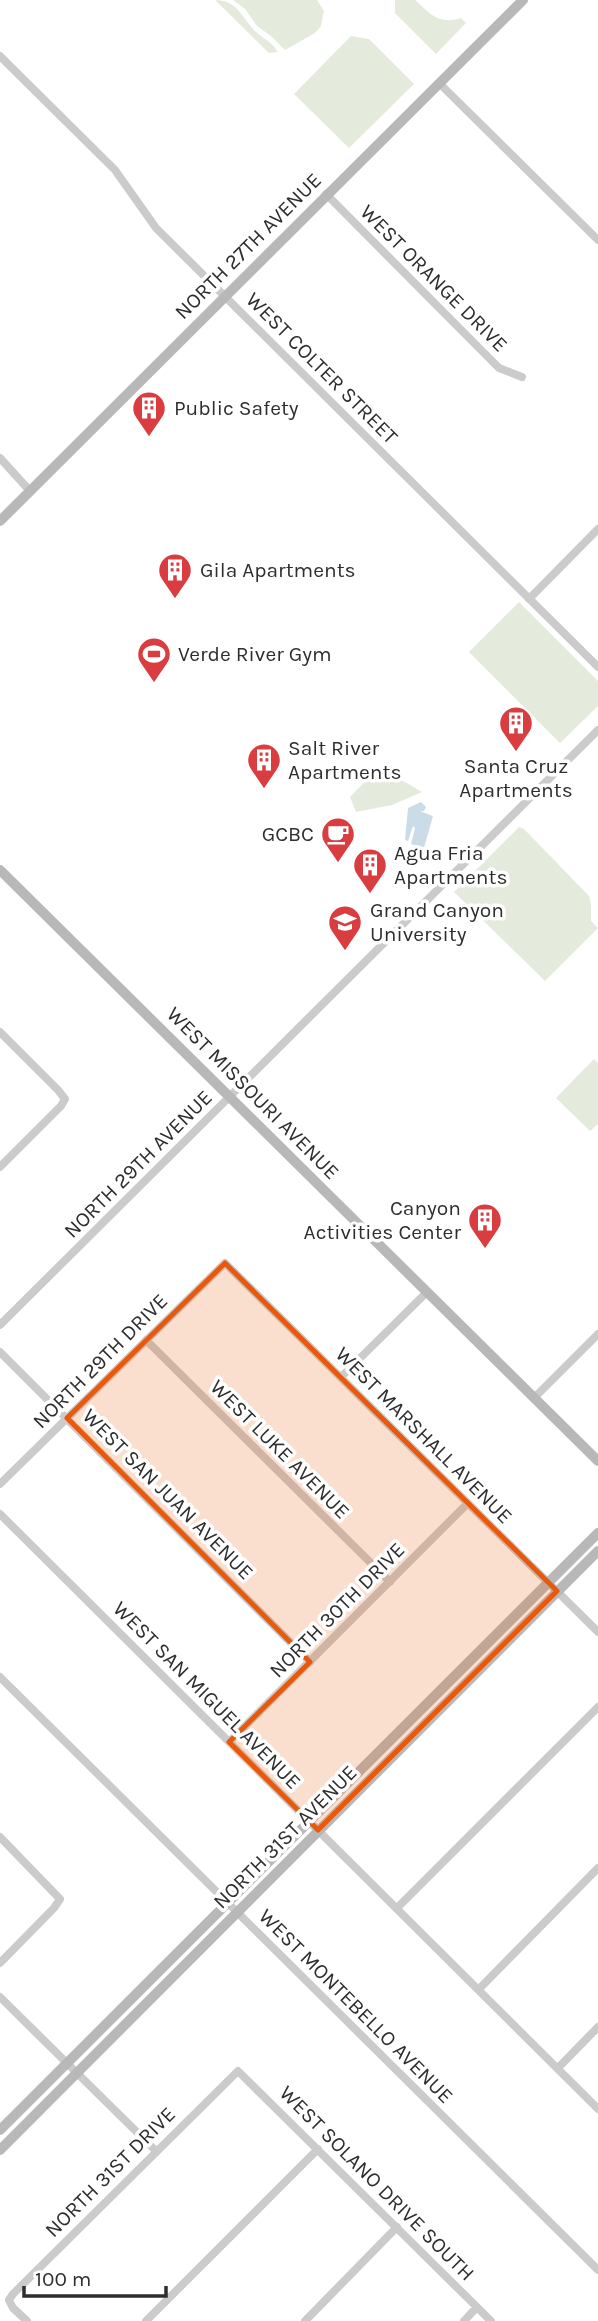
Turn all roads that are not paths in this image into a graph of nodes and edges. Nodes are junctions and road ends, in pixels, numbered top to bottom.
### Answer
1 (523, 0) edge
2 (0, 57) edge
3 (439, 83) junction
4 (326, 194) junction
5 (598, 240) edge
6 (225, 297) junction
7 (522, 377) dead end
8 (0, 458) edge
9 (30, 491) junction
10 (0, 520) edge
11 (598, 529) edge
12 (529, 599) junction
13 (598, 667) edge
14 (598, 730) edge
15 (0, 870) edge
16 (0, 1032) edge
17 (230, 1097) junction
18 (0, 1167) edge
19 (225, 1263) joint
20 (427, 1292) junction
21 (0, 1325) edge
22 (598, 1334) edge
23 (145, 1340) junction
24 (0, 1352) edge
25 (341, 1377) junction
26 (534, 1398) junction
27 (67, 1418) junction
28 (598, 1461) edge
29 (0, 1484) edge
30 (468, 1503) junction
31 (0, 1514) edge
32 (598, 1533) edge
33 (598, 1551) edge
34 (390, 1582) junction
35 (548, 1583) junction
36 (557, 1591) junction
37 (598, 1632) edge
38 (310, 1662) junction
39 (0, 1677) edge
40 (598, 1707) edge
41 (423, 1708) junction
42 (432, 1717) junction
43 (229, 1742) junction
44 (308, 1821) junction
45 (318, 1830) junction
46 (0, 1837) edge
47 (598, 1868) edge
48 (227, 1903) junction
49 (397, 1908) junction
50 (237, 1912) junction
51 (0, 1962) edge
52 (479, 1989) junction
53 (0, 1997) edge
54 (598, 2027) edge
55 (67, 2063) junction
56 (558, 2068) junction
57 (237, 2071) joint
58 (77, 2074) junction
59 (598, 2109) edge
60 (0, 2130) edge
61 (318, 2149) junction
62 (0, 2150) edge
63 (156, 2151) junction
64 (397, 2227) junction
65 (598, 2270) edge
66 (477, 2307) junction
67 (27, 2321) edge
68 (146, 2321) edge
69 (305, 2321) edge
70 (464, 2321) edge
71 (491, 2321) edge

1 - 3 street, NORTH 27TH AVENUE
2 - 6 street, WEST COLTER STREET
3 - 4 street, NORTH 27TH AVENUE
3 - 5 street
4 - 6 street, NORTH 27TH AVENUE
4 - 7 street, WEST ORANGE DRIVE
6 - 9 street, NORTH 27TH AVENUE
6 - 12 street, WEST COLTER STREET
8 - 9 street
9 - 10 street, NORTH 27TH AVENUE
11 - 12 street
12 - 13 street, WEST COLTER STREET
14 - 17 street, NORTH 29TH AVENUE
15 - 17 street, WEST MISSOURI AVENUE
16 - 18 street
17 - 20 street, WEST MISSOURI AVENUE
17 - 21 street, NORTH 29TH AVENUE
19 - 23 street, NORTH 29TH DRIVE
19 - 25 street, WEST MARSHALL AVENUE
20 - 25 street
20 - 26 street, WEST MISSOURI AVENUE
22 - 26 street
23 - 27 street, NORTH 29TH DRIVE
23 - 34 street, WEST LUKE AVENUE
24 - 27 street, WEST SAN JUAN AVENUE
25 - 30 street, WEST MARSHALL AVENUE
26 - 28 street, WEST MISSOURI AVENUE
27 - 29 street, NORTH 29TH DRIVE
27 - 38 street, WEST SAN JUAN AVENUE
30 - 34 street, NORTH 30TH DRIVE
30 - 35 street, WEST MARSHALL AVENUE
31 - 43 street, WEST SAN MIGUEL AVENUE
32 - 35 street, NORTH 31ST AVENUE
33 - 36 street, NORTH 31ST AVENUE
34 - 38 street, NORTH 30TH DRIVE
35 - 36 street, WEST MARSHALL AVENUE
35 - 41 street, NORTH 31ST AVENUE
36 - 37 street, WEST MARSHALL AVENUE
36 - 42 street, NORTH 31ST AVENUE
38 - 43 street, NORTH 30TH DRIVE
39 - 48 street, WEST MONTEBELLO AVENUE
40 - 49 street
41 - 42 street
41 - 44 street, NORTH 31ST AVENUE
42 - 45 street, NORTH 31ST AVENUE
43 - 44 street, WEST SAN MIGUEL AVENUE
44 - 45 street, WEST SAN MIGUEL AVENUE
44 - 48 street, NORTH 31ST AVENUE
45 - 49 street, WEST SAN MIGUEL AVENUE
45 - 50 street, NORTH 31ST AVENUE
46 - 51 street
47 - 52 street
48 - 50 street, WEST MONTEBELLO AVENUE
48 - 55 street, NORTH 31ST AVENUE
49 - 52 street, WEST SAN MIGUEL AVENUE
50 - 58 street, NORTH 31ST AVENUE
50 - 65 street, WEST MONTEBELLO AVENUE
52 - 56 street, WEST SAN MIGUEL AVENUE
53 - 55 street
54 - 56 street
55 - 58 street
55 - 60 street, NORTH 31ST AVENUE
56 - 59 street, WEST SAN MIGUEL AVENUE
57 - 61 street, WEST SOLANO DRIVE SOUTH
57 - 63 street, NORTH 31ST DRIVE
58 - 62 street, NORTH 31ST AVENUE
58 - 63 street
61 - 64 street, WEST SOLANO DRIVE SOUTH
61 - 68 street
63 - 67 street, NORTH 31ST DRIVE
64 - 66 street, WEST SOLANO DRIVE SOUTH
64 - 69 street
66 - 70 street
66 - 71 street, WEST SOLANO DRIVE SOUTH

